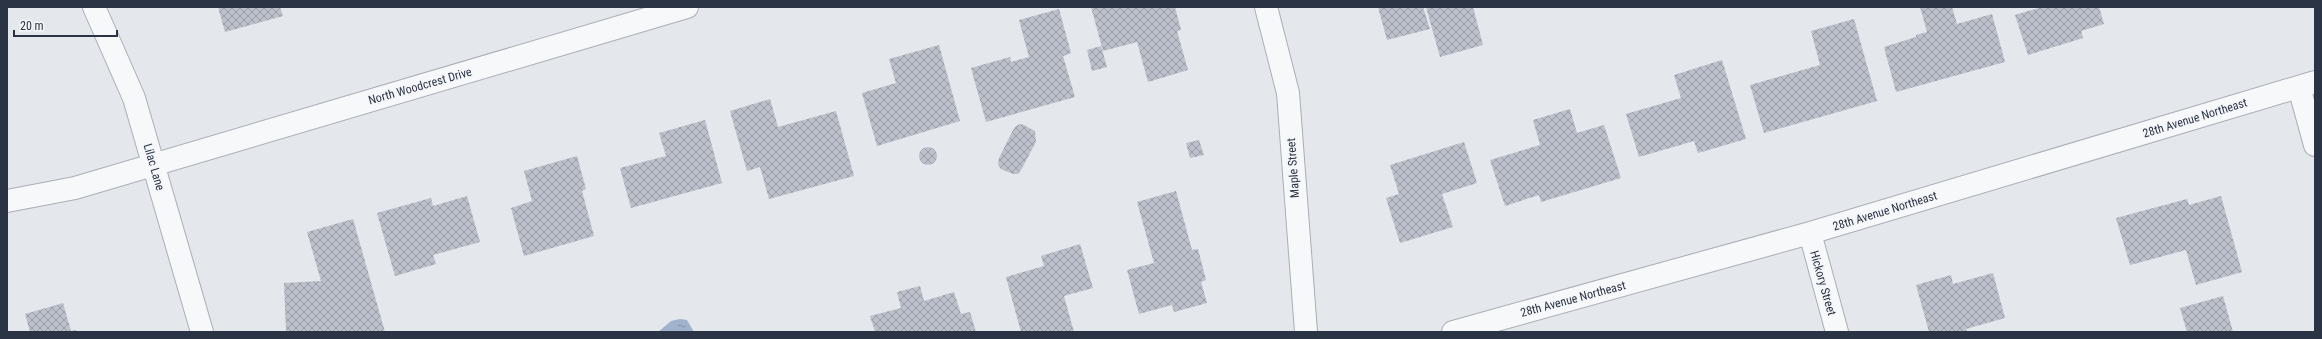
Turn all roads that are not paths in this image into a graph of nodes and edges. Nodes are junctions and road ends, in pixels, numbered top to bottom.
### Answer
1 (94, 7) edge
2 (687, 7) edge
3 (1266, 7) edge
4 (2307, 85) edge
5 (2315, 145) edge
6 (153, 164) junction
7 (7, 201) edge
8 (1810, 233) junction
9 (202, 332) edge
10 (1306, 332) edge
11 (1452, 332) edge
12 (1837, 332) edge

1 - 6 street, Lilac Lane
2 - 6 street, North Woodcrest Drive
3 - 10 street, Maple Street
4 - 5 street
4 - 8 street, 28th Avenue Northeast
6 - 7 street, North Woodcrest Drive
6 - 9 street, Lilac Lane
8 - 11 street, 28th Avenue Northeast
8 - 12 street, Hickory Street

